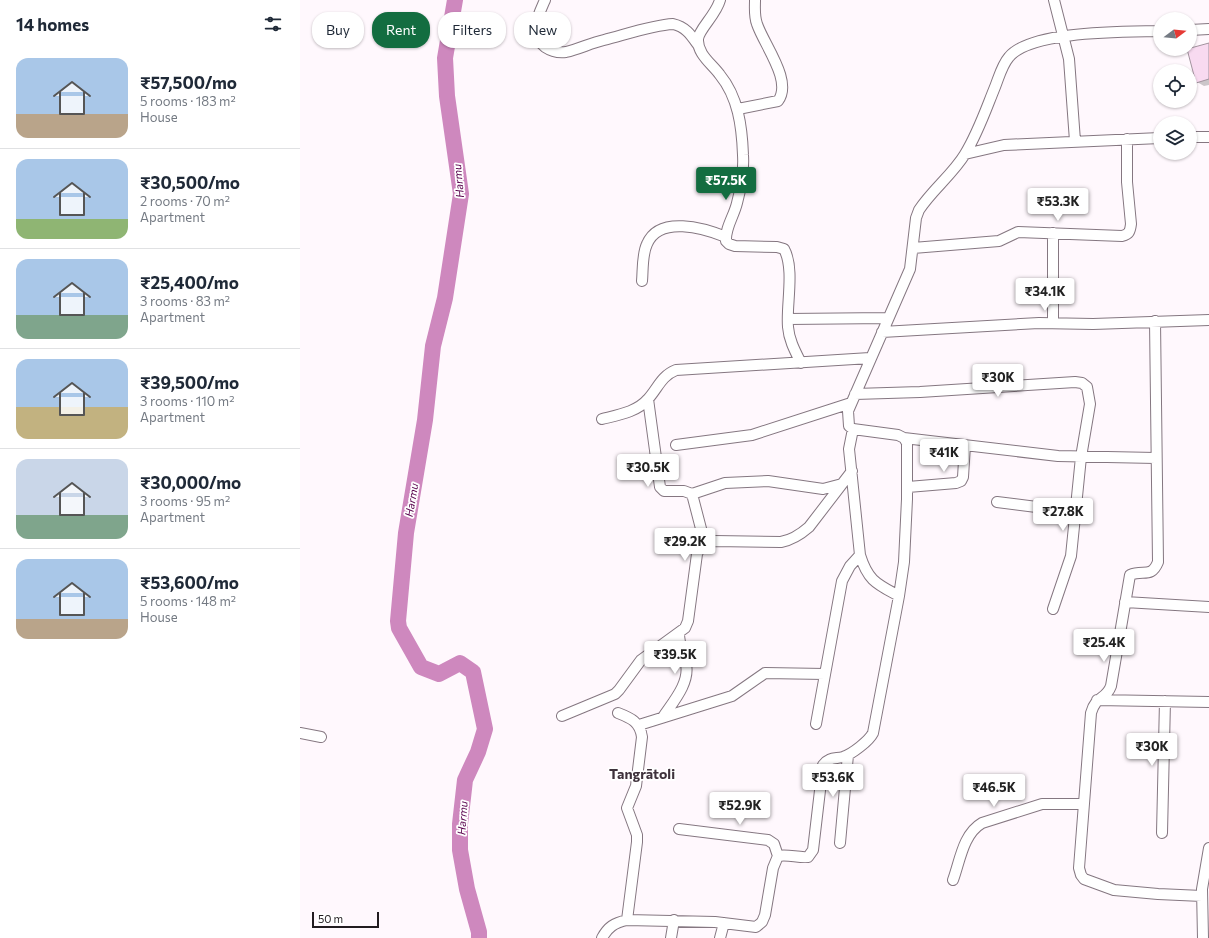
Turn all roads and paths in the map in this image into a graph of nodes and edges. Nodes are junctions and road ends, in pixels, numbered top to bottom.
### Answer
1 (545, 0) edge
2 (720, 0) edge
3 (755, 0) edge
4 (1054, 0) edge
5 (681, 26) junction
6 (701, 30) junction
7 (1197, 30) edge
8 (1209, 30) edge
9 (1153, 31) edge
10 (1065, 36) junction
11 (698, 45) junction
12 (738, 109) junction
13 (1197, 137) edge
14 (1209, 137) edge
15 (1153, 138) edge
16 (1127, 139) junction
17 (1075, 141) junction
18 (965, 154) junction
19 (1053, 233) junction
20 (726, 236) junction
21 (913, 248) junction
22 (642, 281) dead end
23 (788, 318) junction
24 (888, 318) junction
25 (1209, 320) edge
26 (1154, 321) junction
27 (1053, 323) junction
28 (882, 332) junction
29 (870, 358) junction
30 (801, 363) junction
31 (853, 399) junction
32 (648, 400) junction
33 (602, 419) dead end
34 (853, 429) junction
35 (904, 438) junction
36 (676, 445) dead end
37 (966, 445) junction
38 (1081, 457) junction
39 (1156, 458) junction
40 (852, 471) junction
41 (842, 484) junction
42 (908, 487) junction
43 (692, 494) junction
44 (997, 502) dead end
45 (1076, 512) junction
46 (705, 544) junction
47 (860, 555) junction
48 (899, 596) junction
49 (1125, 602) junction
50 (1209, 607) edge
51 (1053, 609) dead end
52 (679, 634) junction
53 (825, 674) junction
54 (1096, 700) junction
55 (1165, 701) junction
56 (1209, 702) edge
57 (618, 712) dead end
58 (562, 716) dead end
59 (663, 717) junction
60 (816, 724) dead end
61 (639, 725) junction
62 (300, 733) edge
63 (321, 737) dead end
64 (848, 755) junction
65 (1083, 804) junction
66 (679, 830) dead end
67 (1162, 833) dead end
68 (840, 843) dead end
69 (1209, 848) edge
70 (778, 856) junction
71 (953, 880) dead end
72 (1202, 896) junction
73 (627, 920) junction
74 (674, 920) junction
75 (724, 923) junction
76 (602, 938) edge
77 (671, 938) edge
78 (720, 938) edge
79 (1203, 938) edge

1 - 5 street
2 - 6 street
3 - 12 street
4 - 10 street
5 - 6 street
5 - 11 street
6 - 11 street
7 - 8 street
9 - 10 street
10 - 17 street
10 - 18 street
11 - 12 street
12 - 20 street
13 - 14 street
15 - 16 street
16 - 17 street
16 - 19 street
17 - 18 street
18 - 21 street
19 - 21 street
19 - 27 street
20 - 22 street
20 - 23 street
21 - 24 street
23 - 24 street
23 - 30 street
24 - 28 street
25 - 26 street
26 - 27 street
26 - 39 street
27 - 28 street
28 - 29 street
29 - 30 street
29 - 31 street
30 - 32 street
31 - 34 street
31 - 36 street
31 - 38 street
32 - 33 street
32 - 43 street
34 - 35 street
34 - 40 street
35 - 37 street
35 - 42 street
37 - 38 street
37 - 42 street
38 - 39 street
38 - 45 street
39 - 49 street
40 - 41 street
40 - 47 street
41 - 43 street
41 - 46 street
42 - 48 street
43 - 46 street
44 - 45 street
45 - 51 street
46 - 52 street
47 - 48 street
47 - 53 street
48 - 64 street
49 - 50 street
49 - 54 street
52 - 58 street
52 - 59 street
53 - 59 street
53 - 60 street
54 - 55 street
54 - 65 street
55 - 56 street
55 - 67 street
57 - 61 street
59 - 61 street
61 - 73 street
62 - 63 street
64 - 68 street
64 - 70 street
65 - 71 street
65 - 72 street
66 - 70 street
69 - 72 street
70 - 75 street
72 - 79 street
73 - 74 street
73 - 76 street
74 - 75 street
74 - 77 street
75 - 78 street

